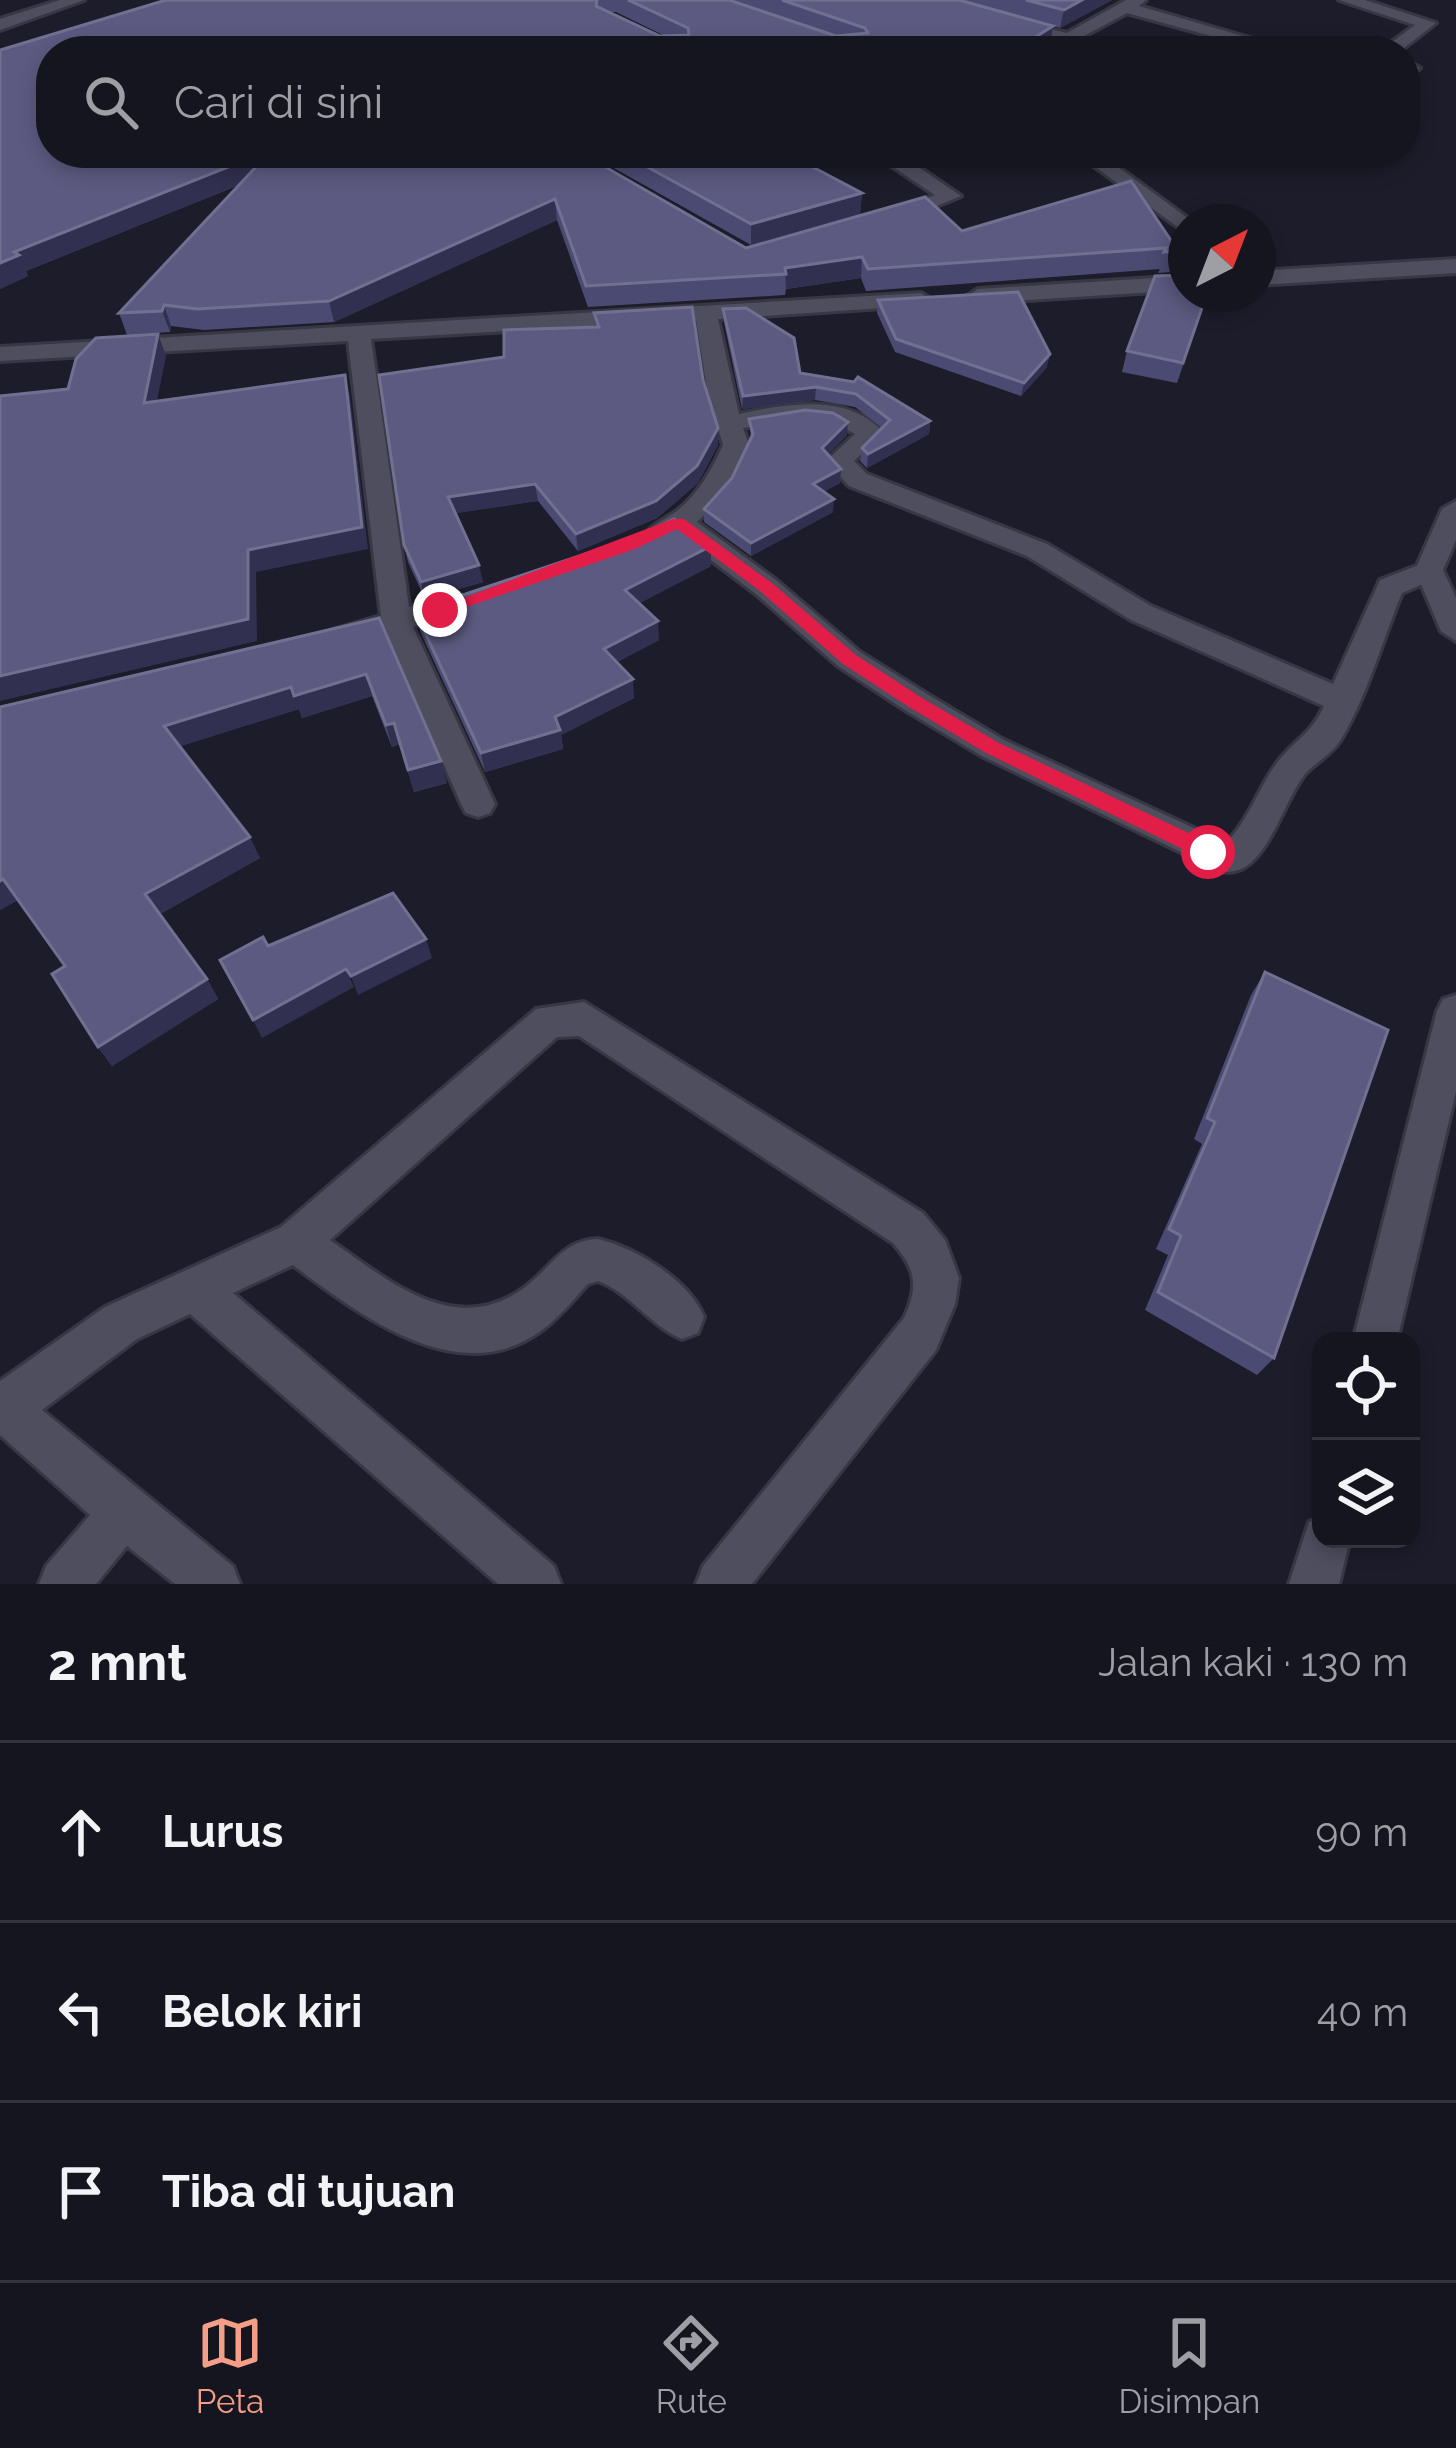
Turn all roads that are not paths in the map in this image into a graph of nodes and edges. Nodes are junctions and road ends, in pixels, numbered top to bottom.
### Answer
1 (76, 0) edge
2 (1347, 0) edge
3 (1131, 4) edge
4 (982, 18) edge
5 (0, 25) edge
6 (1049, 36) edge
7 (1071, 36) edge
8 (1236, 36) edge
9 (1413, 36) edge
10 (908, 168) edge
11 (1106, 168) edge
12 (1168, 214) edge
13 (860, 226) edge
14 (1456, 266) edge
15 (1276, 277) edge
16 (1168, 284) edge
17 (706, 313) junction
18 (358, 336) junction
19 (0, 354) edge
20 (731, 423) junction
21 (1456, 509) edge
22 (678, 522) junction
23 (629, 545) edge
24 (1429, 570) junction
25 (482, 595) edge
26 (398, 623) junction
27 (1456, 631) edge
28 (307, 646) edge
29 (1342, 701) junction
30 (478, 804) dead end
31 (1456, 1012) edge
32 (296, 1242) junction
33 (194, 1288) junction
34 (682, 1317) dead end
35 (1377, 1332) edge
36 (2, 1406) edge
37 (123, 1512) junction
38 (1323, 1548) edge
39 (64, 1584) edge
40 (214, 1584) edge
41 (536, 1584) edge
42 (722, 1584) edge
43 (1314, 1584) edge

1 - 5 street
2 - 9 street
3 - 7 street
3 - 8 street
4 - 6 street
10 - 13 street
11 - 12 street
14 - 15 street
16 - 17 street
17 - 18 street
17 - 20 street
18 - 19 street
18 - 26 street
20 - 22 street
20 - 29 street
21 - 24 street
22 - 23 street
22 - 29 street
24 - 27 street
24 - 29 street
25 - 26 street
26 - 28 street
26 - 30 street
31 - 35 street
32 - 33 street
32 - 34 street
32 - 42 street
33 - 36 street
33 - 41 street
36 - 37 street
37 - 39 street
37 - 40 street
38 - 43 street

